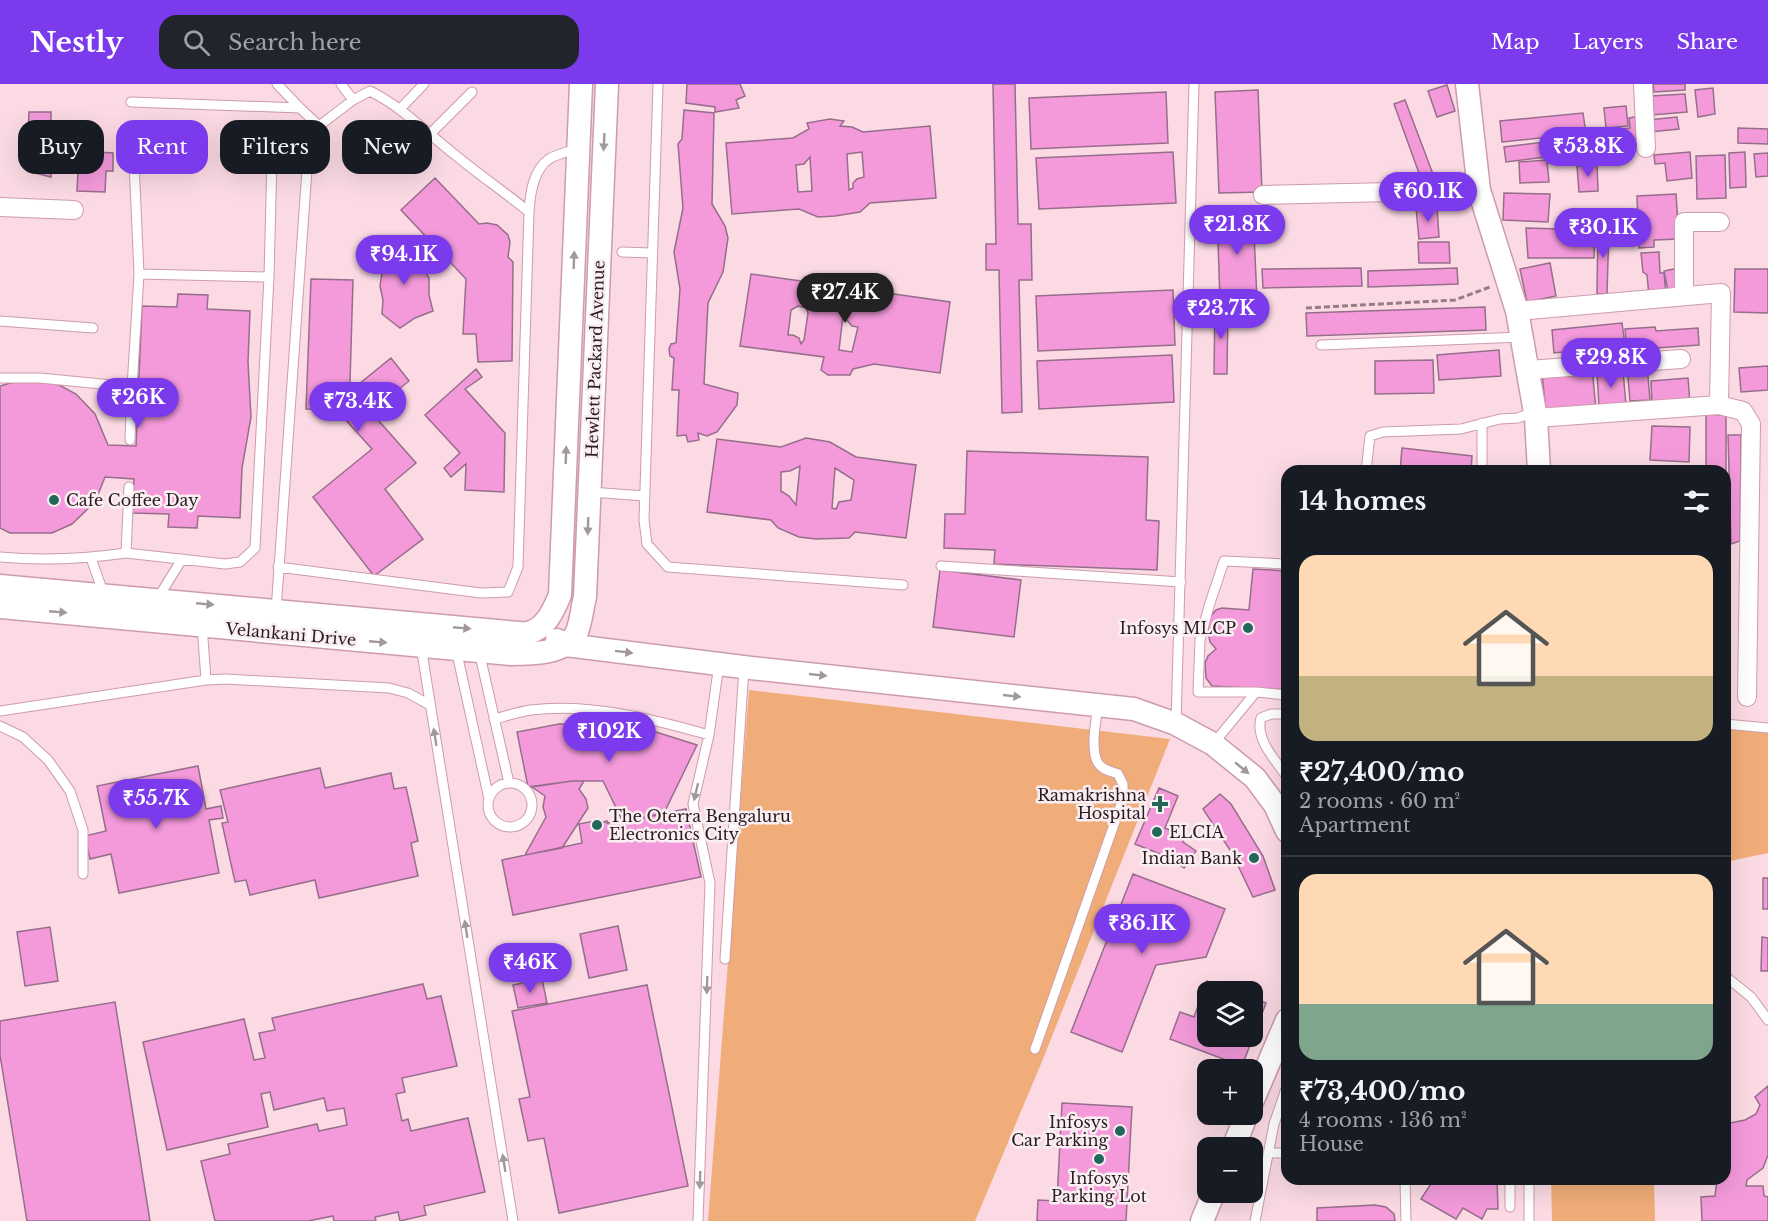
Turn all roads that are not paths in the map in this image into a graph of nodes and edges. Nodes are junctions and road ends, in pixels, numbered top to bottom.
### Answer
1 (277, 84) edge
2 (341, 84) edge
3 (424, 84) edge
4 (581, 84) edge
5 (607, 84) edge
6 (658, 84) edge
7 (1194, 84) edge
8 (1467, 84) edge
9 (1643, 84) edge
10 (472, 93) dead end
11 (353, 100) junction
12 (131, 102) dead end
13 (300, 108) junction
14 (400, 109) junction
15 (313, 120) edge
16 (327, 120) edge
17 (413, 120) edge
18 (432, 132) edge
19 (432, 136) edge
20 (579, 148) junction
21 (1646, 148) dead end
22 (135, 174) edge
23 (272, 174) edge
24 (307, 174) edge
25 (1479, 190) junction
26 (1263, 195) dead end
27 (0, 207) edge
28 (74, 210) dead end
29 (529, 212) junction
30 (1720, 222) dead end
31 (622, 252) dead end
32 (652, 253) junction
33 (139, 273) junction
34 (269, 277) junction
35 (1684, 296) junction
36 (1517, 311) junction
37 (0, 321) edge
38 (93, 328) dead end
39 (1522, 337) junction
40 (1321, 345) dead end
41 (1681, 359) dead end
42 (1528, 370) junction
43 (0, 378) edge
44 (132, 387) junction
45 (1719, 405) junction
46 (1536, 414) junction
47 (1482, 423) junction
48 (130, 440) dead end
49 (1367, 465) edge
50 (1482, 465) edge
51 (1539, 465) edge
52 (129, 487) dead end
53 (589, 492) junction
54 (645, 496) junction
55 (126, 553) junction
56 (0, 557) edge
57 (91, 558) junction
58 (182, 559) junction
59 (1281, 564) edge
60 (941, 566) dead end
61 (278, 567) junction
62 (1181, 582) junction
63 (903, 585) dead end
64 (0, 586) edge
65 (104, 595) junction
66 (156, 600) junction
67 (0, 607) edge
68 (276, 611) junction
69 (545, 622) junction
70 (202, 625) junction
71 (571, 640) junction
72 (421, 646) junction
73 (456, 649) junction
74 (479, 651) junction
75 (719, 664) junction
76 (744, 667) junction
77 (206, 680) junction
78 (1256, 692) junction
79 (1281, 694) edge
80 (1747, 696) dead end
81 (430, 705) junction
82 (1098, 706) junction
83 (0, 711) edge
84 (1281, 714) edge
85 (494, 719) junction
86 (1176, 724) junction
87 (1731, 725) edge
88 (0, 726) edge
89 (1768, 728) edge
90 (709, 735) junction
91 (1213, 744) junction
92 (1281, 768) edge
93 (509, 783) junction
94 (489, 799) junction
95 (1281, 801) edge
96 (83, 874) dead end
97 (725, 959) dead end
98 (1731, 981) edge
99 (1768, 1020) edge
100 (1281, 1034) edge
101 (1035, 1049) dead end
102 (1263, 1076) edge
103 (1281, 1104) edge
104 (1268, 1153) junction
105 (1281, 1153) edge
106 (1405, 1185) edge
107 (1510, 1185) edge
108 (1529, 1185) edge
109 (1209, 1203) edge
110 (1510, 1207) dead end
111 (513, 1221) edge
112 (698, 1221) edge
113 (1202, 1221) edge
114 (1255, 1221) edge
115 (1406, 1221) edge
116 (1529, 1221) edge

1 - 13 lane
2 - 11 lane
3 - 14 lane
4 - 20 street, Hewlett Packard Avenue
5 -> 53 street, Hewlett Packard Avenue
6 - 32 lane
7 - 62 lane
8 - 25 street
9 - 21 street
10 - 18 lane
11 - 14 lane
11 - 16 lane
12 - 13 lane
13 - 15 lane
14 - 17 lane
19 - 29 lane
20 - 29 lane
69 -> 20 street, Hewlett Packard Avenue
22 - 33 lane
23 - 34 lane
24 - 61 lane
25 - 26 street
25 - 36 street
27 - 28 street
29 - 61 lane
30 - 35 street
31 - 32 lane
32 - 54 lane
33 - 34 lane
33 - 44 lane
34 - 58 lane
35 - 36 street
35 - 45 street
36 - 39 street
37 - 38 lane
39 - 40 lane
39 - 42 street
41 - 42 street
42 - 46 street
43 - 44 lane
44 - 48 lane
45 - 46 street
45 - 80 street
46 - 47 lane
46 - 51 street
47 - 49 lane
47 - 50 lane
52 - 55 lane
53 - 54 lane
53 -> 71 street, Hewlett Packard Avenue
54 - 63 lane
55 - 57 lane
55 - 58 lane
56 - 57 lane
57 - 65 lane
58 - 66 lane
59 - 78 lane
60 - 62 lane
61 - 68 lane
62 - 86 lane
64 - 65 street, Velankani Drive
65 - 66 street, Velankani Drive
66 -> 68 street, Velankani Drive
67 -> 70 street, Velankani Drive
68 -> 69 street, Velankani Drive
69 - 71 street
70 -> 72 street, Velankani Drive
70 - 77 lane
71 - 74 street, Velankani Drive
71 -> 75 street
72 - 73 street, Velankani Drive
72 - 81 lane
73 - 74 street, Velankani Drive
73 - 94 lane
74 - 85 lane
75 - 76 street
75 - 90 lane
76 -> 82 street
76 - 97 lane
77 - 81 lane
77 - 83 lane
78 - 79 lane
78 - 91 lane
111 -> 81 lane
82 - 86 street
82 - 101 lane
84 - 92 lane
85 - 90 lane
85 - 93 lane
86 - 91 street
87 - 89 lane
88 - 96 lane
90 -> 112 lane
91 -> 95 street
93 - 94 lane
93 - 94 lane
98 - 99 lane
100 - 102 street
103 - 104 lane
104 - 105 lane
104 - 114 lane
106 - 115 lane
107 - 110 lane
108 - 116 lane
109 - 113 street

